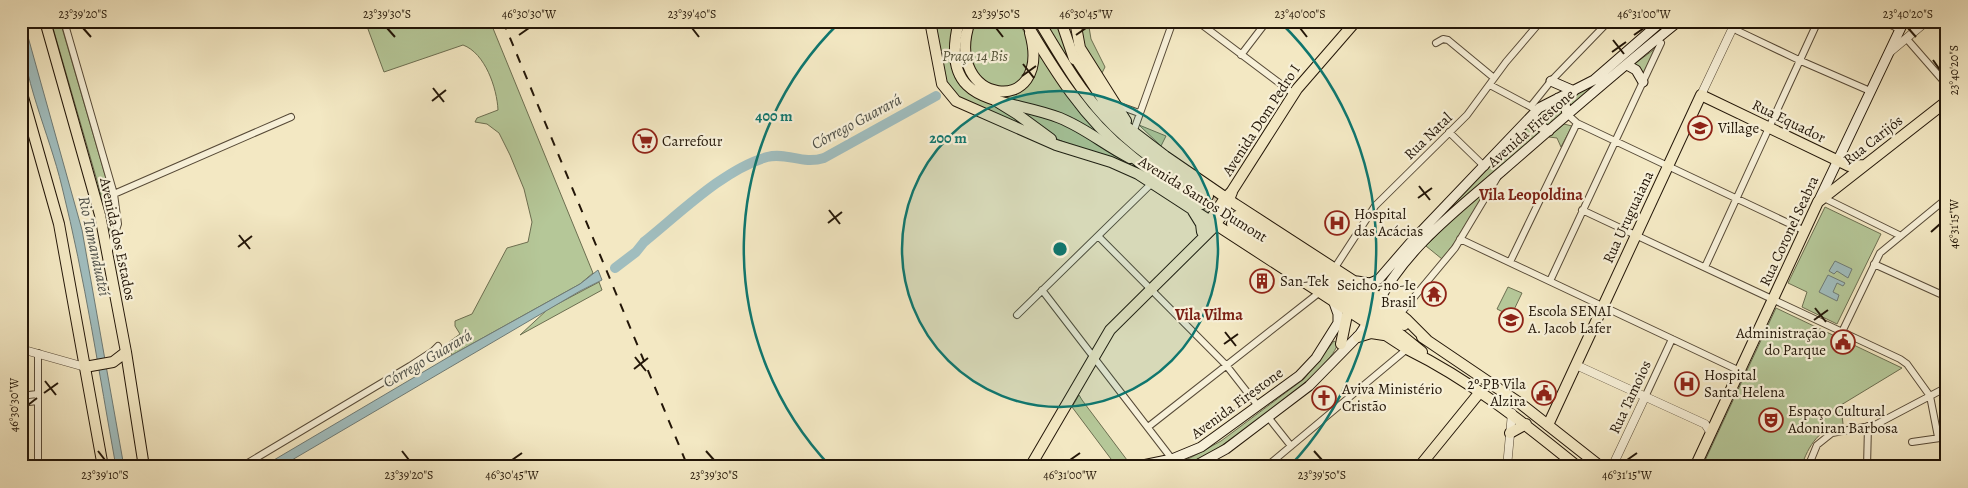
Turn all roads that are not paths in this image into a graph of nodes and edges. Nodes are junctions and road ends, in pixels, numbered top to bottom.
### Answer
1 (45, 21) edge
2 (64, 21) edge
3 (930, 21) edge
4 (959, 21) edge
5 (970, 21) edge
6 (1039, 21) edge
7 (1062, 21) edge
8 (1173, 21) edge
9 (1197, 21) edge
10 (1268, 21) edge
11 (1356, 21) edge
12 (1541, 21) edge
13 (1609, 21) edge
14 (1662, 21) edge
15 (1680, 21) edge
16 (1724, 21) edge
17 (1818, 21) edge
18 (1883, 21) edge
19 (1927, 21) edge
20 (1074, 22) edge
21 (1027, 24) edge
22 (1734, 24) edge
23 (1901, 25) edge
24 (1918, 29) junction
25 (1906, 38) junction
26 (1436, 43) dead end
27 (1661, 44) dead end
28 (1072, 52) junction
29 (1886, 54) junction
30 (1241, 55) junction
31 (1801, 60) junction
32 (1626, 65) junction
33 (1494, 78) junction
34 (1551, 81) junction
35 (1643, 82) junction
36 (1490, 85) junction
37 (1947, 85) edge
38 (21, 90) edge
39 (1574, 91) junction
40 (1870, 91) junction
41 (1294, 94) junction
42 (1087, 95) junction
43 (1701, 95) junction
44 (991, 96) junction
45 (1558, 98) junction
46 (1947, 101) edge
47 (1114, 104) junction
48 (1533, 111) junction
49 (1139, 113) junction
50 (1567, 114) junction
51 (291, 117) dead end
52 (1577, 123) junction
53 (1769, 128) junction
54 (1549, 130) junction
55 (1136, 132) junction
56 (1450, 132) junction
57 (1615, 141) junction
58 (1071, 149) junction
59 (1838, 161) junction
60 (1142, 164) junction
61 (1865, 165) junction
62 (1668, 166) junction
63 (1849, 166) junction
64 (1485, 167) junction
65 (1502, 171) junction
66 (1848, 179) junction
67 (1152, 184) junction
68 (1206, 184) junction
69 (114, 194) junction
70 (1229, 196) junction
71 (1947, 198) edge
72 (1737, 199) junction
73 (1821, 200) junction
74 (1192, 208) junction
75 (1582, 210) junction
76 (1237, 221) junction
77 (1213, 222) junction
78 (1805, 231) junction
79 (1202, 232) junction
80 (1637, 235) junction
81 (1899, 235) junction
82 (1098, 236) junction
83 (1460, 239) junction
84 (1196, 244) junction
85 (108, 254) junction
86 (1510, 262) junction
87 (1874, 264) junction
88 (1705, 267) junction
89 (1334, 269) junction
90 (1550, 281) junction
91 (1347, 282) junction
92 (1150, 289) junction
93 (1042, 290) junction
94 (1320, 292) junction
95 (1947, 297) edge
96 (1333, 300) junction
97 (1773, 300) junction
98 (1378, 302) junction
99 (1349, 306) junction
100 (1603, 306) junction
101 (1400, 314) junction
102 (1017, 315) dead end
103 (1370, 320) junction
104 (1842, 332) junction
105 (1386, 335) junction
106 (1358, 337) junction
107 (1672, 339) junction
108 (1427, 340) junction
109 (1328, 341) junction
110 (438, 346) dead end
111 (21, 349) edge
112 (1408, 349) junction
113 (1340, 350) junction
114 (126, 352) junction
115 (38, 353) junction
116 (1093, 356) junction
117 (1432, 361) junction
118 (1226, 365) junction
119 (1576, 365) junction
120 (89, 366) junction
121 (1740, 371) junction
122 (1493, 385) junction
123 (1947, 387) edge
124 (1480, 392) junction
125 (21, 396) edge
126 (1645, 396) junction
127 (1930, 396) junction
128 (37, 397) junction
129 (1514, 399) junction
130 (21, 403) edge
131 (1258, 406) junction
132 (1512, 413) junction
133 (1268, 417) junction
134 (1718, 419) junction
135 (1526, 424) junction
136 (1705, 424) junction
137 (1548, 425) junction
138 (1148, 426) junction
139 (1868, 426) junction
140 (1510, 433) junction
141 (1711, 433) junction
142 (1938, 437) junction
143 (1947, 437) edge
144 (1544, 439) junction
145 (1912, 442) dead end
146 (1291, 446) junction
147 (1172, 458) junction
148 (1031, 466) edge
149 (38, 467) edge
150 (103, 467) edge
151 (144, 467) edge
152 (241, 467) edge
153 (1133, 467) edge
154 (1194, 467) edge
155 (1266, 467) edge
156 (1419, 467) edge
157 (1507, 467) edge
158 (1578, 467) edge
159 (1601, 467) edge
160 (1612, 467) edge
161 (1696, 467) edge
162 (1808, 467) edge
163 (1867, 467) edge

1 - 85 main road, Avenida dos Estados
2 - 69 street
3 - 58 main road, Avenida Santos Dumont
4 - 44 main road
5 - 44 main road
6 - 42 main road, Avenida Santos Dumont
7 - 28 main road
8 - 49 street
9 - 30 street
10 - 30 street
11 - 41 main road, Avenida Dom Pedro I
12 - 33 street, Rua Natal
13 - 34 street
14 - 39 main road, Avenida Firestone
15 - 32 main road, Avenida Firestone
16 - 22 street
17 - 31 street
18 - 23 street
19 - 24 street, Rua Coronel Seabra
20 - 47 main road
21 - 44 main road
21 - 60 main road, Avenida Santos Dumont
22 - 31 street
22 - 43 street, Rua Uruguaiana
23 - 24 street
23 - 29 main road
24 - 25 street, Rua Coronel Seabra
25 - 29 street, Rua Coronel Seabra
25 - 37 street
26 - 33 street
27 - 35 street
28 - 42 main road
28 - 55 main road
29 - 40 main road, Rua Coronel Seabra
30 - 41 street
31 - 40 street
31 - 53 street
32 - 35 main road
32 - 50 main road, Avenida Firestone
33 - 36 street, Rua Natal
34 - 39 main road
34 - 48 street
35 - 57 street
36 - 48 street
36 - 56 street, Rua Natal
38 - 120 main road
39 - 45 main road, Avenida Firestone
40 - 59 main road, Rua Coronel Seabra
41 - 70 main road, Avenida Dom Pedro I
42 - 60 main road, Avenida Santos Dumont
43 - 53 main road, Rua Equador
43 - 62 main road, Rua Uruguaiana
44 - 58 main road
44 - 60 main road
45 - 48 main road, Avenida Firestone
45 - 50 main road
46 - 61 main road, Rua Carijós
47 - 49 street
47 - 55 main road
48 - 54 main road
48 - 64 main road, Avenida Firestone
49 - 55 street
50 - 52 street
50 - 54 main road, Avenida Firestone
51 - 69 street
52 - 57 street
52 - 86 street
53 - 59 main road, Rua Equador
53 - 72 street
54 - 65 main road, Avenida Firestone
55 - 68 main road, Avenida Santos Dumont
56 - 64 street
56 - 89 street, Rua Natal
57 - 62 street
57 - 75 street
58 - 67 main road, Avenida Santos Dumont
59 - 63 main road, Rua Equador
59 - 73 main road, Rua Coronel Seabra
61 - 63 main road, Rua Equador
61 - 66 main road, Rua Carijós
62 - 72 street
62 - 80 main road, Rua Uruguaiana
63 - 66 main road
64 - 91 main road, Avenida Firestone
65 - 83 street
65 - 98 main road, Avenida Firestone
66 - 73 main road, Rua Carijós
67 - 74 main road, Avenida Santos Dumont
67 - 82 street
68 - 70 main road, Avenida Santos Dumont
68 - 74 main road
69 - 85 street
70 - 76 main road, Avenida Santos Dumont
70 - 77 main road, Avenida Dom Pedro I
71 - 81 street
72 - 78 street
72 - 88 street
73 - 78 main road, Rua Coronel Seabra
73 - 81 street
74 - 77 main road, Avenida Santos Dumont
74 - 79 main road
75 - 80 street
75 - 90 street
76 - 77 main road, Avenida Santos Dumont
76 - 89 main road, Avenida Santos Dumont
76 - 91 main road, Avenida Santos Dumont
76 - 94 main road, Avenida Santos Dumont
76 - 99 main road, Avenida Santos Dumont
77 - 79 main road
77 - 84 main road
78 - 97 main road, Rua Coronel Seabra
79 - 84 main road
80 - 88 street
80 - 100 main road, Rua Uruguaiana
81 - 87 street
82 - 92 street
82 - 93 street
83 - 86 street
83 - 101 street
84 - 92 main road
85 - 114 main road, Avenida dos Estados
86 - 90 street
87 - 95 street
87 - 104 street
88 - 97 street
89 - 91 main road, Avenida Santos Dumont
90 - 100 street
91 - 98 main road, Avenida Santos Dumont
91 - 99 main road
92 - 116 main road
92 - 118 street
93 - 102 street
93 - 116 street
94 - 96 main road, Avenida Santos Dumont
94 - 118 street
96 - 99 main road, Avenida Santos Dumont
96 - 109 main road, Avenida Firestone
97 - 104 street
97 - 121 main road, Rua Coronel Seabra
98 - 101 main road, Avenida Santos Dumont
98 - 103 main road, Avenida Firestone
98 - 108 main road, Avenida Santos Dumont
99 - 103 main road, Avenida Santos Dumont
99 - 113 main road
100 - 107 street
100 - 119 main road, Rua Uruguaiana
101 - 108 main road, Avenida Santos Dumont
103 - 105 main road, Avenida Santos Dumont
103 - 106 main road, Avenida Firestone
103 - 117 main road, Avenida Santos Dumont
104 - 127 street
105 - 106 main road
105 - 112 main road, Avenida Santos Dumont
106 - 113 main road, Avenida Firestone
107 - 121 street
107 - 126 street, Rua Tamoios
108 - 122 main road, Avenida Santos Dumont
109 - 113 main road
109 - 131 main road, Avenida Firestone
110 - 152 street
111 - 115 street
112 - 117 main road, Avenida Santos Dumont
112 - 146 street
113 - 133 main road, Avenida Firestone
114 - 120 main road
114 - 151 main road, Avenida dos Estados
115 - 120 street
115 - 128 street
116 - 138 street
116 - 148 main road
117 - 124 main road, Avenida Santos Dumont
118 - 131 street
118 - 138 street
119 - 126 street
119 - 137 main road, Rua Uruguaiana
120 - 150 main road
121 - 134 main road, Rua Coronel Seabra
122 - 124 main road
122 - 129 main road, Avenida Santos Dumont
123 - 127 street
124 - 132 main road, Avenida Santos Dumont
124 - 156 main road
125 - 128 street
126 - 136 street
126 - 160 street, Rua Tamoios
127 - 139 street
127 - 142 street
128 - 130 street
128 - 149 street
129 - 132 main road
129 - 137 main road, Avenida Santos Dumont
131 - 147 main road, Avenida Firestone
132 - 135 main road, Avenida Santos Dumont
132 - 140 street
133 - 146 street
133 - 154 main road, Avenida Firestone
134 - 136 street
134 - 141 main road, Rua Coronel Seabra
135 - 140 main road
135 - 144 main road, Avenida Santos Dumont
136 - 141 street
137 - 144 main road, Rua Uruguaiana
137 - 159 main road, Avenida Santos Dumont
138 - 147 street
139 - 162 street
139 - 163 street
140 - 157 street
141 - 161 main road, Rua Coronel Seabra
142 - 143 street
142 - 145 street
144 - 158 main road, Avenida Santos Dumont
146 - 155 street
147 - 153 main road, Avenida Firestone

